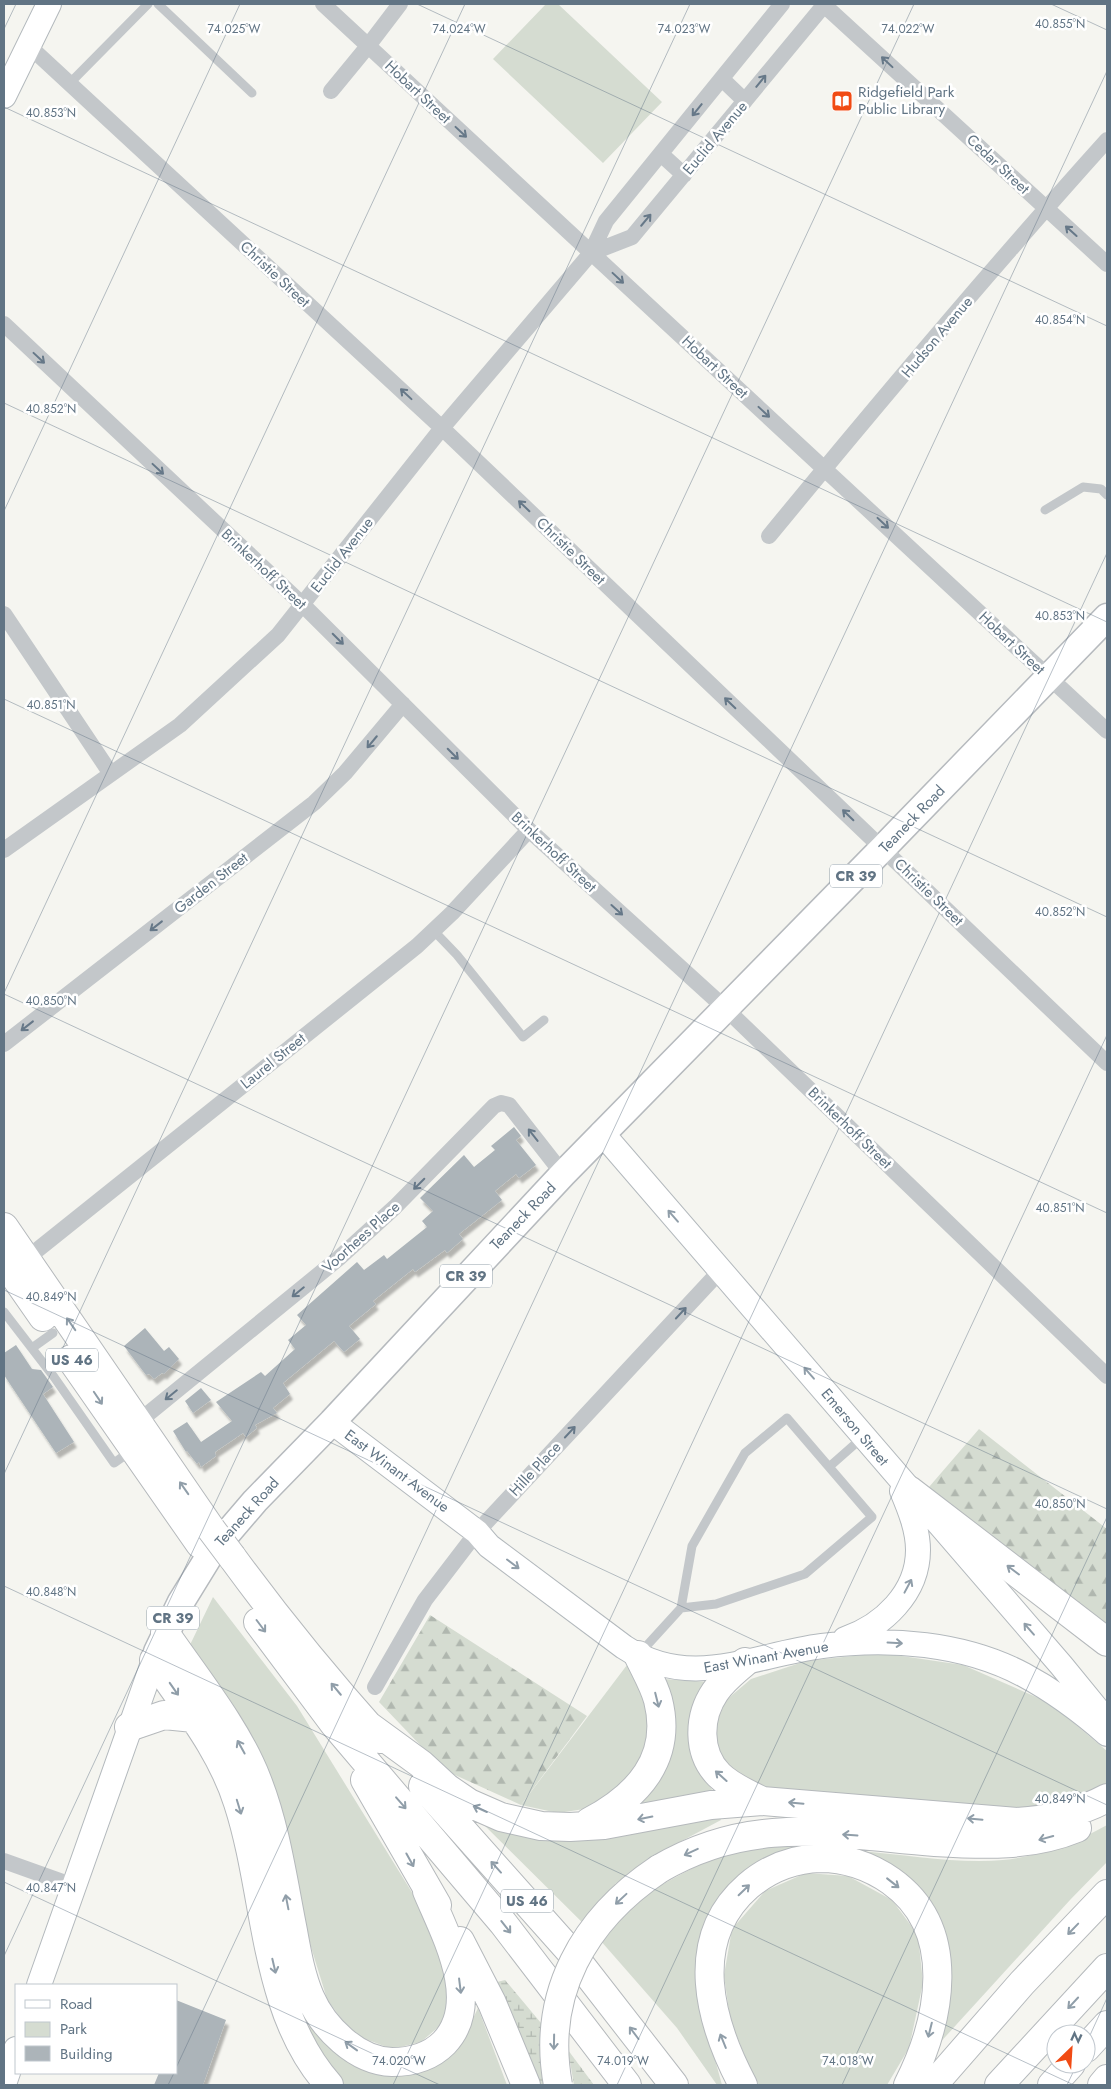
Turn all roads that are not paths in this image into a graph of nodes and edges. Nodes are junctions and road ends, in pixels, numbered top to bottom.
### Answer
1 (49, 4) edge
2 (148, 4) edge
3 (158, 4) edge
4 (323, 4) edge
5 (400, 4) edge
6 (782, 4) edge
7 (824, 4) edge
8 (28, 46) junction
9 (368, 46) junction
10 (722, 79) junction
11 (69, 84) junction
12 (332, 91) dead end
13 (252, 93) dead end
14 (4, 96) edge
15 (745, 101) junction
16 (1107, 140) edge
17 (661, 154) junction
18 (684, 175) junction
19 (1046, 208) junction
20 (591, 254) junction
21 (1107, 264) edge
22 (4, 324) edge
23 (442, 428) junction
24 (825, 468) junction
25 (1107, 496) edge
26 (1046, 510) dead end
27 (769, 536) dead end
28 (303, 605) junction
29 (1107, 617) edge
30 (6, 622) edge
31 (1049, 678) junction
32 (403, 704) junction
33 (1107, 731) edge
34 (111, 774) junction
35 (529, 830) junction
36 (883, 848) junction
37 (4, 850) edge
38 (434, 931) junction
39 (726, 1009) junction
40 (544, 1020) dead end
41 (4, 1044) edge
42 (1107, 1062) edge
43 (602, 1133) junction
44 (563, 1174) junction
45 (4, 1227) edge
46 (11, 1267) edge
47 (720, 1271) junction
48 (4, 1312) edge
49 (43, 1340) junction
50 (1107, 1376) edge
51 (138, 1422) junction
52 (332, 1422) junction
53 (864, 1437) junction
54 (830, 1467) junction
55 (890, 1468) junction
56 (909, 1490) junction
57 (476, 1532) junction
58 (206, 1536) junction
59 (226, 1565) junction
60 (681, 1608) junction
61 (165, 1633) junction
62 (1107, 1642) edge
63 (812, 1647) junction
64 (638, 1655) junction
65 (154, 1660) junction
66 (745, 1662) junction
67 (375, 1687) dead end
68 (194, 1718) junction
69 (1107, 1722) edge
70 (335, 1725) junction
71 (368, 1726) junction
72 (130, 1727) junction
73 (1107, 1734) edge
74 (1107, 1798) edge
75 (762, 1801) junction
76 (1107, 1812) edge
77 (579, 1827) junction
78 (4, 1860) edge
79 (74, 1886) junction
80 (427, 1891) junction
81 (1107, 1894) edge
82 (1107, 1968) edge
83 (39, 1984) edge
84 (1107, 2025) edge
85 (1096, 2037) edge
86 (15, 2052) edge
87 (1062, 2074) edge
88 (1107, 2079) edge
89 (4, 2084) edge
90 (329, 2085) edge
91 (526, 2085) edge
92 (558, 2085) edge
93 (627, 2085) edge
94 (674, 2085) edge
95 (743, 2085) edge
96 (908, 2085) edge
97 (933, 2085) edge
98 (999, 2085) edge
99 (1052, 2085) edge
100 (1102, 2085) edge

1 - 8 main road
2 - 11 lane
3 - 13 lane
4 - 9 street, Hobart Street
5 - 9 street
6 - 10 street, Euclid Avenue
15 -> 7 street, Euclid Avenue
19 -> 7 street, Cedar Street
8 - 11 street, Christie Street
8 - 14 main road
9 - 12 street
9 -> 20 street, Hobart Street
10 - 15 street
10 -> 17 street, Euclid Avenue
23 -> 11 street, Christie Street
15 - 18 street, Euclid Avenue
16 - 19 street, Hudson Avenue
17 - 18 street
17 - 20 street, Euclid Avenue
20 -> 18 street, Euclid Avenue
21 -> 19 street, Cedar Street
19 - 24 street, Hudson Avenue
20 - 23 street, Euclid Avenue
20 -> 24 street, Hobart Street
22 -> 28 street, Brinkerhoff Street
23 - 28 street, Euclid Avenue
36 -> 23 street, Christie Street
24 - 27 street, Hudson Avenue
24 -> 31 street, Hobart Street
25 - 26 lane
28 -> 32 street, Brinkerhoff Street
28 - 34 street, Euclid Avenue
29 - 31 main road, Teaneck Road / CR 39
30 - 34 street
31 - 33 street, Hobart Street
31 - 36 main road, Teaneck Road / CR 39
32 -> 35 street, Brinkerhoff Street
32 -> 41 street, Garden Street
34 - 37 street, Euclid Avenue
35 - 38 street, Laurel Street
35 -> 39 street, Brinkerhoff Street
36 - 39 main road, Teaneck Road / CR 39
36 - 42 street, Christie Street
38 - 40 lane
38 - 46 street, Laurel Street
39 - 43 main road, Teaneck Road / CR 39
39 - 50 street, Brinkerhoff Street
43 - 44 main road, Teaneck Road / CR 39
47 -> 43 main road, Emerson Street
44 -> 51 street, Voorhees Place
44 - 52 main road, Teaneck Road / CR 39
45 - 46 highway, US 46
46 - 49 highway, US 46
51 -> 46 highway, US 46
53 -> 47 main road, Emerson Street
57 -> 47 street, Hille Place
48 - 49 lane
49 - 58 highway, US 46
58 -> 51 highway, US 46
52 - 57 main road, East Winant Avenue
52 - 61 main road, Teaneck Road / CR 39
53 - 54 lane
53 - 55 main road, Emerson Street
54 - 60 lane
54 - 60 lane
55 - 56 main road, Emerson Street
63 -> 55 main road
62 -> 56 highway
69 -> 56 main road, Emerson Street
57 -> 64 main road, East Winant Avenue
57 - 67 street, Hille Place
58 - 59 highway, US 46
59 -> 70 highway, US 46
71 -> 59 highway, US 46
60 - 64 lane
61 - 65 main road, Teaneck Road / CR 39
80 -> 61 highway
63 - 66 main road, East Winant Avenue
63 -> 73 main road, East Winant Avenue
64 - 66 main road, East Winant Avenue
64 -> 77 highway
65 -> 68 highway
65 - 72 main road, Teaneck Road / CR 39
75 -> 66 highway
68 - 72 highway
68 -> 90 highway
70 -> 80 highway
70 -> 93 highway, US 46
77 -> 71 highway
94 -> 71 highway, US 46
72 - 79 main road, Teaneck Road / CR 39
74 -> 75 highway
75 -> 77 highway
76 -> 92 highway, bridge
78 - 79 street
79 - 83 main road, Teaneck Road / CR 39
80 - 91 highway
81 -> 97 highway
82 -> 98 highway
84 - 85 highway
86 - 89 main road
87 - 99 highway
88 - 100 highway
95 -> 96 highway

